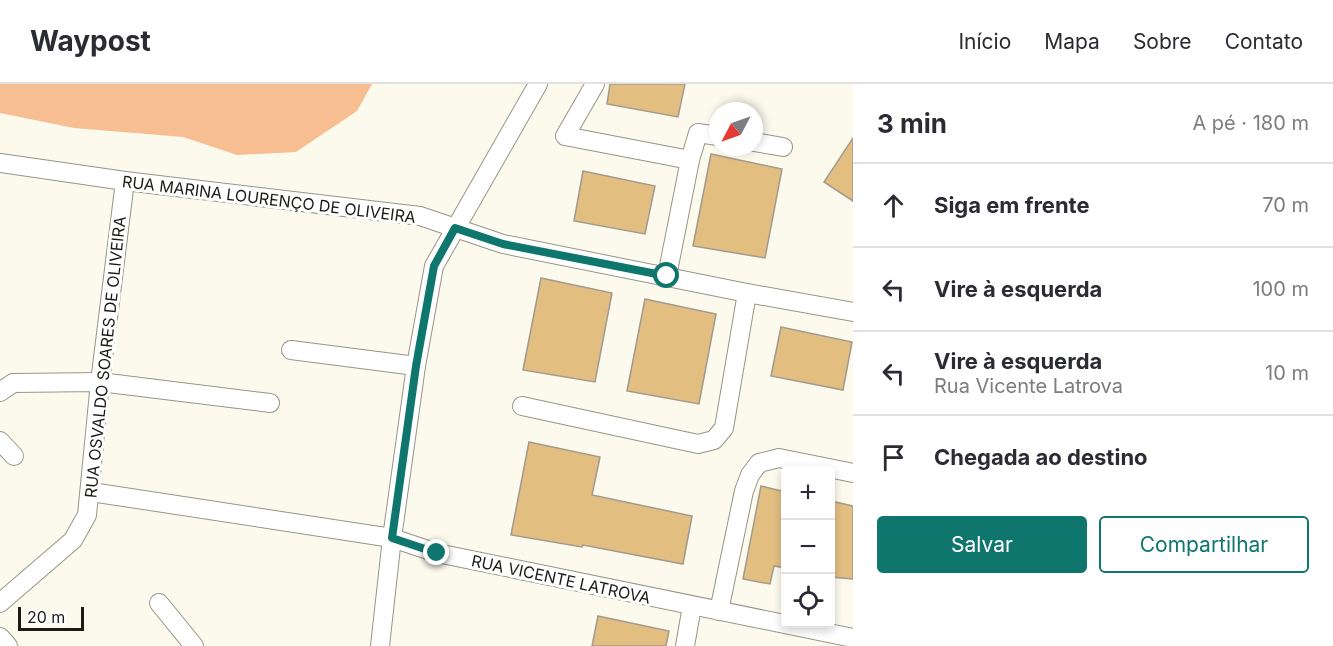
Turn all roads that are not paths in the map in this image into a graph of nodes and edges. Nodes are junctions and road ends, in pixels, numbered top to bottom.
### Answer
1 (538, 84) edge
2 (595, 84) edge
3 (709, 135) edge
4 (763, 144) edge
5 (783, 147) dead end
6 (690, 160) junction
7 (0, 163) edge
8 (125, 181) junction
9 (455, 228) junction
10 (667, 276) junction
11 (747, 293) junction
12 (853, 312) edge
13 (291, 350) dead end
14 (416, 366) junction
15 (100, 382) junction
16 (0, 392) edge
17 (270, 403) dead end
18 (522, 406) dead end
19 (0, 441) edge
20 (14, 456) dead end
21 (853, 473) edge
22 (91, 492) junction
23 (392, 538) junction
24 (0, 603) edge
25 (159, 603) dead end
26 (692, 606) junction
27 (719, 611) junction
28 (0, 637) edge
29 (853, 638) edge
30 (8, 646) edge
31 (194, 646) edge
32 (380, 646) edge
33 (685, 646) edge

1 - 9 street
2 - 6 street
3 - 6 street
4 - 5 street
6 - 10 street
7 - 8 street, RUA MARINA LOURENÇO DE OLIVEIRA
8 - 9 street, RUA MARINA LOURENÇO DE OLIVEIRA
8 - 15 street, RUA OSVALDO SOARES DE OLIVEIRA
9 - 10 street, RUA MARINA LOURENÇO DE OLIVEIRA
9 - 14 street
10 - 11 street, RUA MARINA LOURENÇO DE OLIVEIRA
11 - 12 street, RUA MARINA LOURENÇO DE OLIVEIRA
11 - 18 street
13 - 14 street
14 - 23 street
15 - 16 street
15 - 17 street
15 - 22 street, RUA OSVALDO SOARES DE OLIVEIRA
19 - 20 street
21 - 27 street
22 - 23 street, RUA VICENTE LATROVA
22 - 24 street, RUA OSVALDO SOARES DE OLIVEIRA
23 - 26 street, RUA VICENTE LATROVA
23 - 32 street
25 - 31 street
26 - 27 street, RUA VICENTE LATROVA
26 - 33 street
27 - 29 street, RUA VICENTE LATROVA
28 - 30 street

